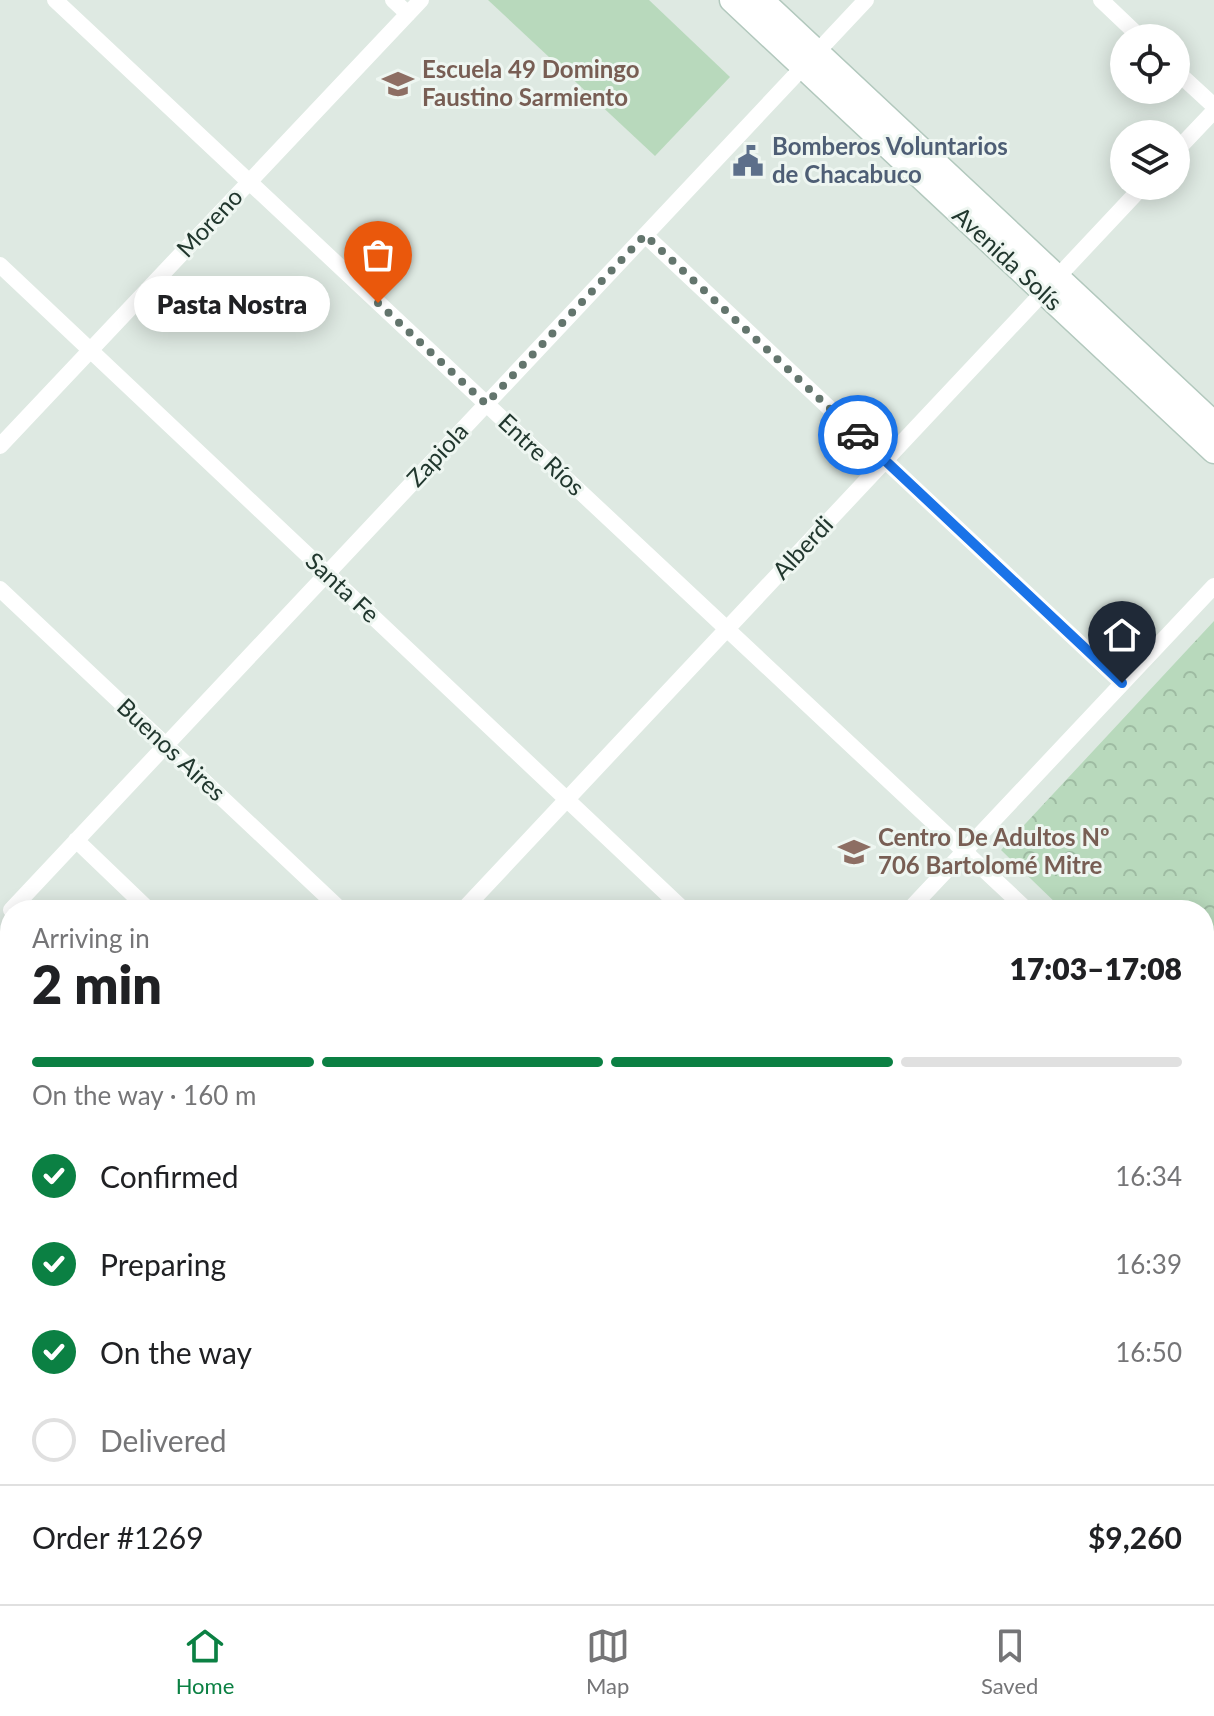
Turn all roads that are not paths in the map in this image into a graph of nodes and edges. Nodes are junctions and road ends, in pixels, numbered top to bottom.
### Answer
1 (55, 0) edge
2 (393, 0) edge
3 (421, 0) edge
4 (732, 0) edge
5 (761, 0) edge
6 (866, 0) edge
7 (1101, 0) edge
8 (408, 14) junction
9 (1126, 24) edge
10 (810, 60) junction
11 (1190, 85) edge
12 (1214, 109) edge
13 (1190, 136) edge
14 (249, 182) junction
15 (1130, 200) edge
16 (645, 235) junction
17 (0, 265) edge
18 (1050, 285) junction
19 (91, 350) junction
20 (486, 404) junction
21 (1214, 424) edge
22 (0, 446) edge
23 (1214, 451) edge
24 (885, 461) junction
25 (327, 573) junction
26 (1214, 586) edge
27 (0, 589) edge
28 (727, 629) junction
29 (1122, 683) junction
30 (166, 745) junction
31 (567, 799) junction
32 (76, 840) junction
33 (964, 851) junction
34 (18, 900) edge
35 (139, 900) edge
36 (330, 900) edge
37 (472, 900) edge
38 (673, 900) edge
39 (918, 900) edge
40 (1016, 900) edge

1 - 14 street, Entre Ríos
2 - 8 street
3 - 8 street, Moreno
4 - 10 main road, Avenida Solís
5 - 10 main road, Avenida Solís
6 - 10 street, Zapiola
7 - 9 street
8 - 14 street, Moreno
10 - 16 street, Zapiola
10 - 18 main road, Avenida Solís
11 - 12 street
12 - 13 street
14 - 19 street, Moreno
14 - 20 street, Entre Ríos
15 - 18 street, Alberdi
16 - 20 street, Zapiola
16 - 24 street
17 - 19 street, Santa Fe
18 - 21 main road, Avenida Solís
18 - 23 main road, Avenida Solís
18 - 24 street, Alberdi
19 - 22 street, Moreno
19 - 25 street, Santa Fe
20 - 25 street, Zapiola
20 - 28 street, Entre Ríos
24 - 28 street, Alberdi
24 - 29 street
25 - 30 street, Zapiola
25 - 31 street, Santa Fe
26 - 29 street
27 - 30 street, Buenos Aires
28 - 31 street, Alberdi
28 - 33 street, Entre Ríos
29 - 33 street
30 - 32 street, Zapiola
30 - 36 street, Buenos Aires
31 - 37 street, Alberdi
31 - 38 street, Santa Fe
32 - 34 street, Zapiola
32 - 35 street
33 - 39 street
33 - 40 street, Entre Ríos

